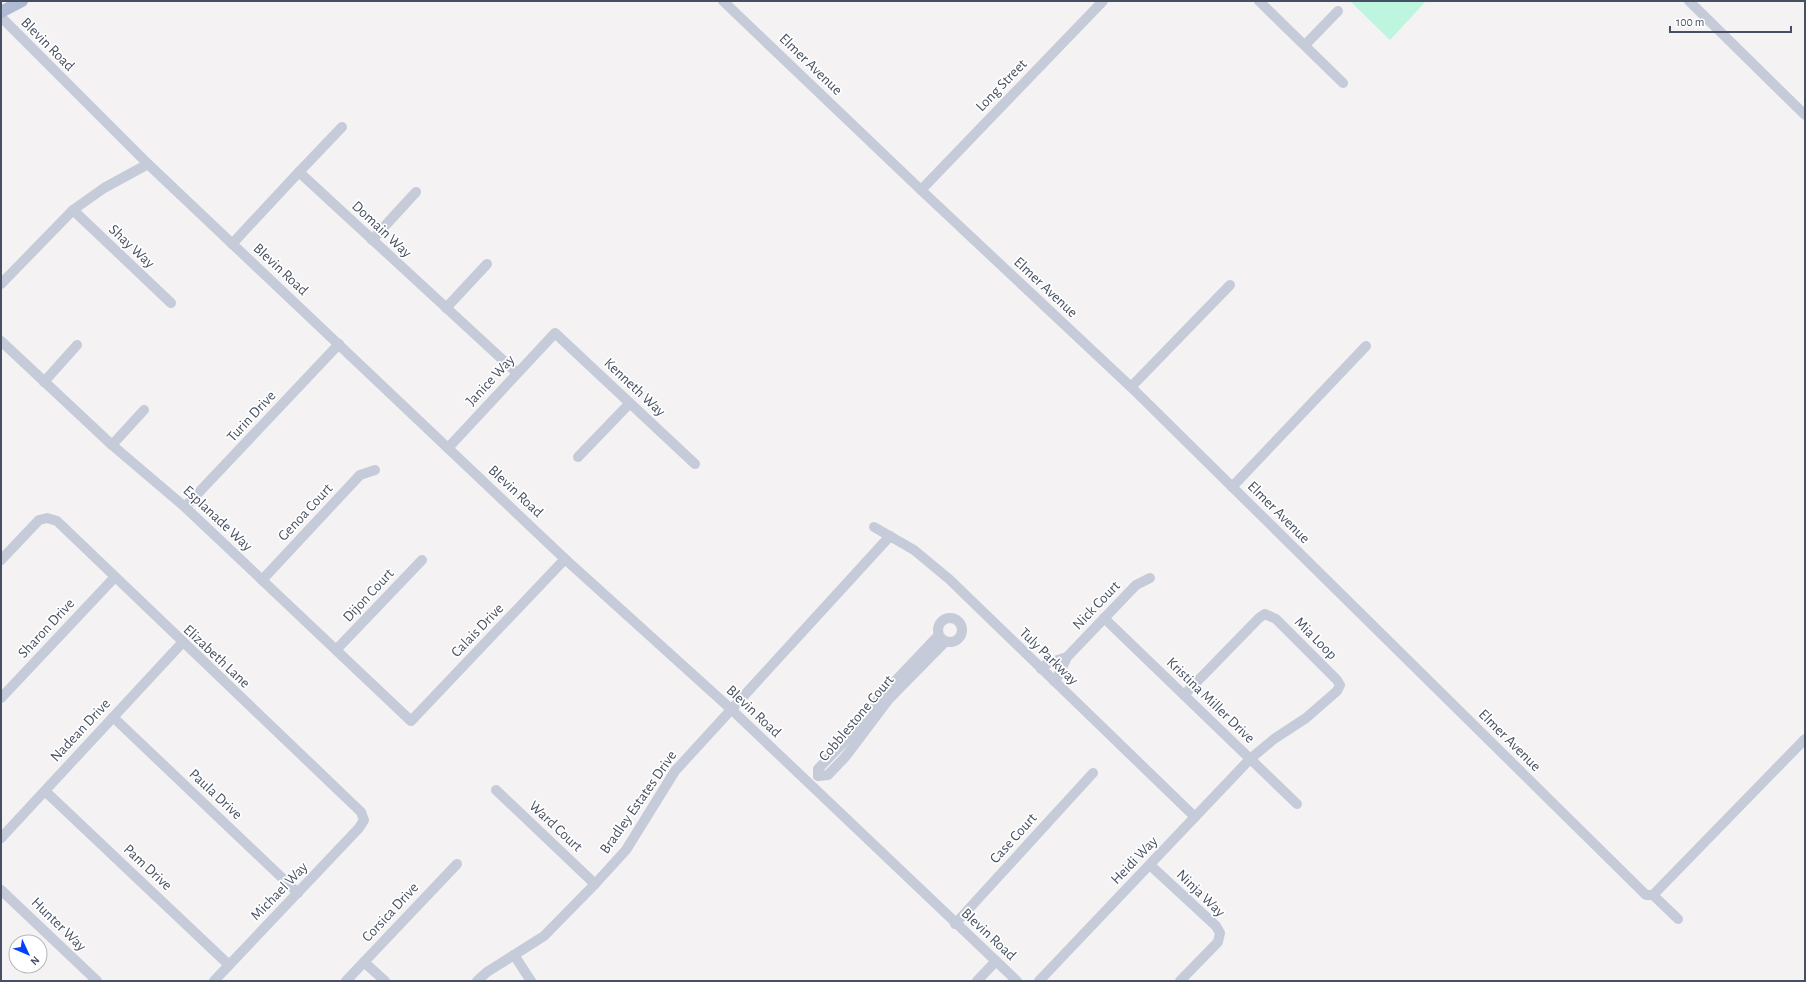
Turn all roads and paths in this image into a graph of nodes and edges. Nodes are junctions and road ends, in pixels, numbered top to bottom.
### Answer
1 (22, 1) edge
2 (723, 1) edge
3 (1103, 1) edge
4 (1259, 1) edge
5 (1688, 1) edge
6 (1338, 11) dead end
7 (1, 12) edge
8 (1, 17) edge
9 (1305, 45) junction
10 (1343, 83) dead end
11 (1805, 115) edge
12 (342, 127) dead end
13 (148, 164) junction
14 (299, 172) junction
15 (921, 190) junction
16 (416, 192) dead end
17 (73, 210) junction
18 (372, 240) junction
19 (232, 244) junction
20 (487, 264) dead end
21 (1, 284) edge
22 (1230, 285) dead end
23 (171, 303) dead end
24 (446, 308) junction
25 (555, 332) joint
26 (1, 340) edge
27 (339, 344) junction
28 (77, 345) dead end
29 (1366, 346) dead end
30 (517, 374) junction
31 (44, 382) junction
32 (1131, 388) junction
33 (630, 403) junction
34 (144, 410) dead end
35 (112, 445) junction
36 (448, 448) junction
37 (578, 457) dead end
38 (695, 464) dead end
39 (375, 470) dead end
40 (1232, 487) junction
41 (185, 508) junction
42 (874, 527) dead end
43 (890, 536) junction
44 (566, 559) junction
45 (1, 560) edge
46 (422, 560) dead end
47 (114, 578) junction
48 (1150, 578) dead end
49 (262, 580) junction
50 (1104, 618) junction
51 (942, 639) dead end
52 (182, 643) junction
53 (336, 650) junction
54 (1067, 657) junction
55 (1041, 669) junction
56 (1054, 681) junction
57 (1184, 695) junction
58 (1, 698) edge
59 (732, 710) junction
60 (113, 717) junction
61 (411, 721) joint
62 (1805, 739) edge
63 (1250, 759) junction
64 (1093, 773) dead end
65 (810, 785) junction
66 (45, 790) junction
67 (496, 790) dead end
68 (1297, 804) dead end
69 (1195, 817) junction
70 (364, 820) joint
71 (1, 838) edge
72 (457, 864) dead end
73 (1150, 865) junction
74 (595, 884) junction
75 (1, 890) edge
76 (298, 893) junction
77 (1653, 895) junction
78 (1678, 919) dead end
79 (955, 924) junction
80 (514, 956) junction
81 (996, 961) junction
82 (364, 962) junction
83 (229, 965) junction
84 (97, 981) edge
85 (214, 981) edge
86 (346, 981) edge
87 (385, 981) edge
88 (477, 981) edge
89 (531, 981) edge
90 (977, 981) edge
91 (1017, 981) edge
92 (1039, 981) edge
93 (1180, 981) edge

1 - 7 main road
2 - 15 street, Elmer Avenue
3 - 15 street, Long Street
4 - 9 street
5 - 11 street
6 - 9 street
8 - 13 street, Blevin Road
9 - 10 street
12 - 14 street
13 - 17 street
13 - 19 street, Blevin Road
14 - 18 street, Domain Way
14 - 19 street
15 - 32 street, Elmer Avenue
16 - 18 street
17 - 21 street
17 - 23 street, Shay Way
18 - 24 street, Domain Way
19 - 27 street, Blevin Road
20 - 24 street
22 - 32 street
24 - 30 street, Domain Way
25 - 30 street, Janice Way
25 - 33 street, Kenneth Way
26 - 31 street, Esplanade Way
27 - 36 street, Blevin Road
27 - 41 street, Turin Drive
28 - 31 street
29 - 40 street
30 - 36 street, Janice Way
31 - 35 street, Esplanade Way
32 - 40 street, Elmer Avenue
33 - 37 street
33 - 38 street, Kenneth Way
34 - 35 street
35 - 41 street, Esplanade Way
36 - 44 street, Blevin Road
39 - 49 street, Genoa Court
40 - 77 street, Elmer Avenue
41 - 49 street, Esplanade Way
42 - 43 street, Tuly Parkway
43 - 55 street, Tuly Parkway
43 - 59 street, Bradley Estates Drive
44 - 59 street, Blevin Road
44 - 61 street, Calais Drive
45 - 47 street, Elizabeth Lane
46 - 53 street, Dijon Court
47 - 52 street, Elizabeth Lane
47 - 58 street, Sharon Drive
48 - 50 street, Nick Court
49 - 53 street, Esplanade Way
50 - 54 street, Nick Court
50 - 57 street, Kristina Miller Drive
51 - 65 street, Cobblestone Court
52 - 60 street, Nadean Drive
52 - 70 street, Elizabeth Lane
53 - 61 street, Esplanade Way
54 - 55 street, Nick Court
54 - 56 street, Nick Court
55 - 56 street, Tuly Parkway
56 - 69 street, Tuly Parkway
57 - 63 street, Kristina Miller Drive
57 - 63 street, Mia Loop
59 - 65 street, Blevin Road
59 - 74 street, Bradley Estates Drive
60 - 66 street, Nadean Drive
60 - 76 street, Paula Drive
62 - 77 street
63 - 68 street, Kristina Miller Drive
63 - 69 street, Heidi Way
64 - 79 street, Case Court
65 - 79 street, Blevin Road
66 - 71 street, Nadean Drive
66 - 83 street, Pam Drive
67 - 74 street, Ward Court
69 - 73 street, Heidi Way
70 - 76 street, Michael Way
72 - 82 street, Corsica Drive
73 - 92 street, Heidi Way
73 - 93 street, Ninja Way
74 - 80 street, Bradley Estates Drive
75 - 84 street, Hunter Way
76 - 83 street, Michael Way
77 - 78 street, Elmer Avenue
79 - 81 street, Blevin Road
80 - 88 street, Bradley Estates Drive
80 - 89 street
81 - 90 street
81 - 91 street, Blevin Road
82 - 86 street, Corsica Drive
82 - 87 street
83 - 85 street, Michael Way

